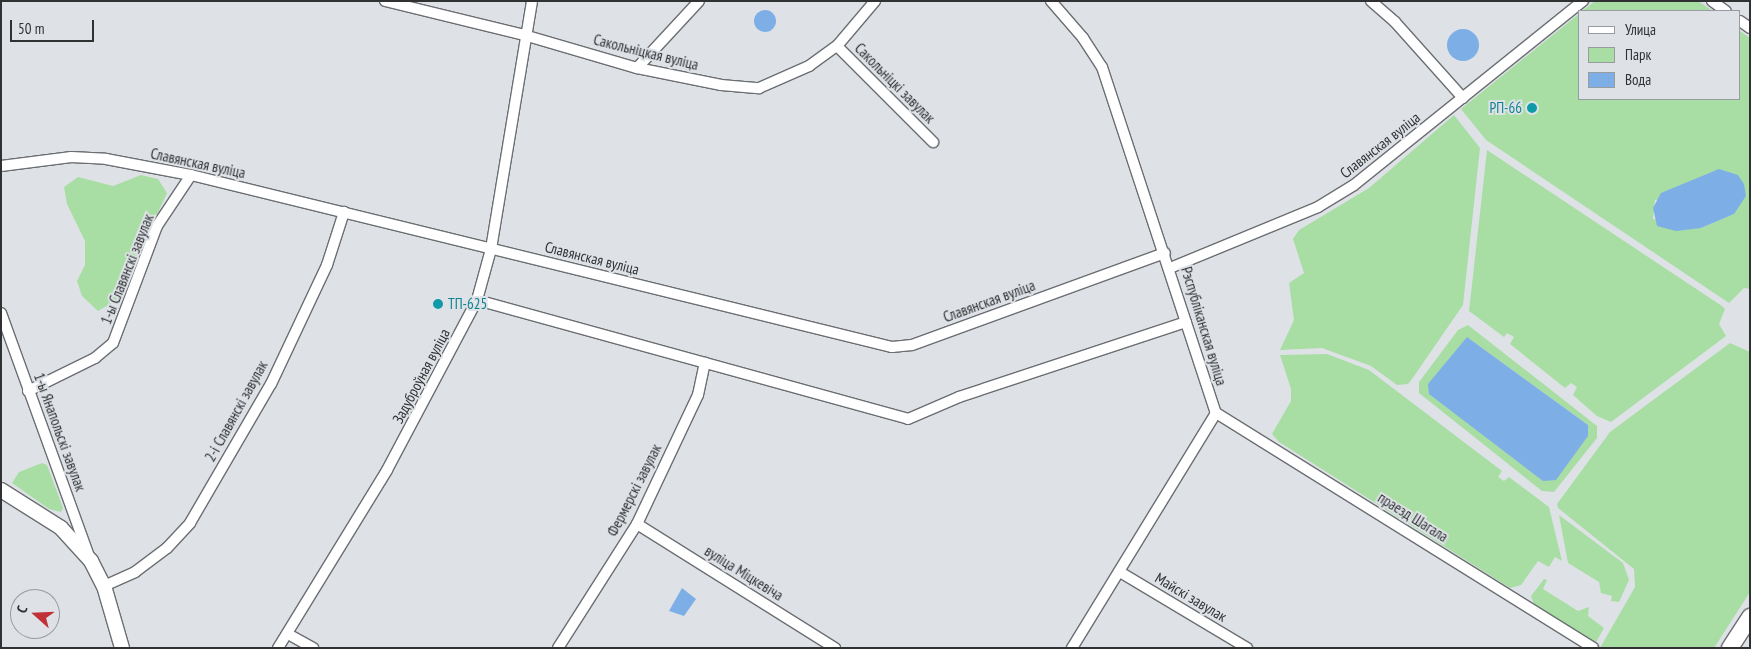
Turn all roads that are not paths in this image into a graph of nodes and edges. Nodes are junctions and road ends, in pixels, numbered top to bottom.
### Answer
1 (385, 1) edge
2 (532, 1) edge
3 (699, 1) edge
4 (875, 1) edge
5 (1051, 1) edge
6 (1371, 1) edge
7 (1583, 1) edge
8 (1712, 1) edge
9 (1725, 10) edge
10 (524, 35) junction
11 (836, 46) junction
12 (637, 68) junction
13 (1463, 98) junction
14 (933, 142) dead end
15 (1, 166) edge
16 (191, 175) junction
17 (344, 212) junction
18 (491, 249) junction
19 (1165, 254) junction
20 (1170, 268) junction
21 (477, 300) junction
22 (1, 313) edge
23 (1186, 322) junction
24 (706, 363) junction
25 (28, 391) junction
26 (1216, 413) junction
27 (1, 490) edge
28 (637, 524) junction
29 (91, 562) junction
30 (1120, 572) junction
31 (104, 586) junction
32 (1750, 617) edge
33 (115, 620) junction
34 (288, 634) junction
35 (122, 648) edge
36 (128, 648) edge
37 (278, 648) edge
38 (313, 648) edge
39 (558, 648) edge
40 (835, 648) edge
41 (1072, 648) edge
42 (1247, 648) edge
43 (1593, 648) edge
44 (1730, 648) edge

1 - 10 street, Сакольніцкая вуліца
2 - 10 street, Задуброўная вуліца
3 - 12 street
4 - 11 street, Сакольніцкая вуліца
5 - 19 street, Рэспубліканская вуліца
6 - 13 street
7 - 13 street, Славянская вуліца
8 - 9 street
10 - 12 street, Сакольніцкая вуліца
10 - 18 street, Задуброўная вуліца
11 - 12 street, Сакольніцкая вуліца
11 - 14 street, Сакольніцкі завулак
13 - 20 street, Славянская вуліца
15 - 16 street, Славянская вуліца
16 - 17 street, Славянская вуліца
16 - 25 street, 1-ы Славянскі завулак
17 - 18 street, Славянская вуліца
17 - 31 street, 2-і Славянскі завулак
18 - 19 street, Славянская вуліца
18 - 21 street, Задуброўная вуліца
19 - 20 street, Рэспубліканская вуліца
20 - 23 street, Рэспубліканская вуліца
21 - 24 street
21 - 34 street, Задуброўная вуліца
22 - 25 street, 1-ы Янапольскі завулак
23 - 24 street
23 - 26 street, Рэспубліканская вуліца
24 - 28 street, Фермерскі завулак
25 - 29 street, 1-ы Янапольскі завулак
26 - 30 street
26 - 43 street, праезд Шагала
27 - 29 main road
28 - 39 street, Фермерскі завулак
28 - 40 street, вуліца Міцкевіча
29 - 31 main road
30 - 41 street
30 - 42 street, Майскі завулак
31 - 33 main road
32 - 44 main road
33 - 35 main road
33 - 36 main road
34 - 37 street, Задуброўная вуліца
34 - 38 street

